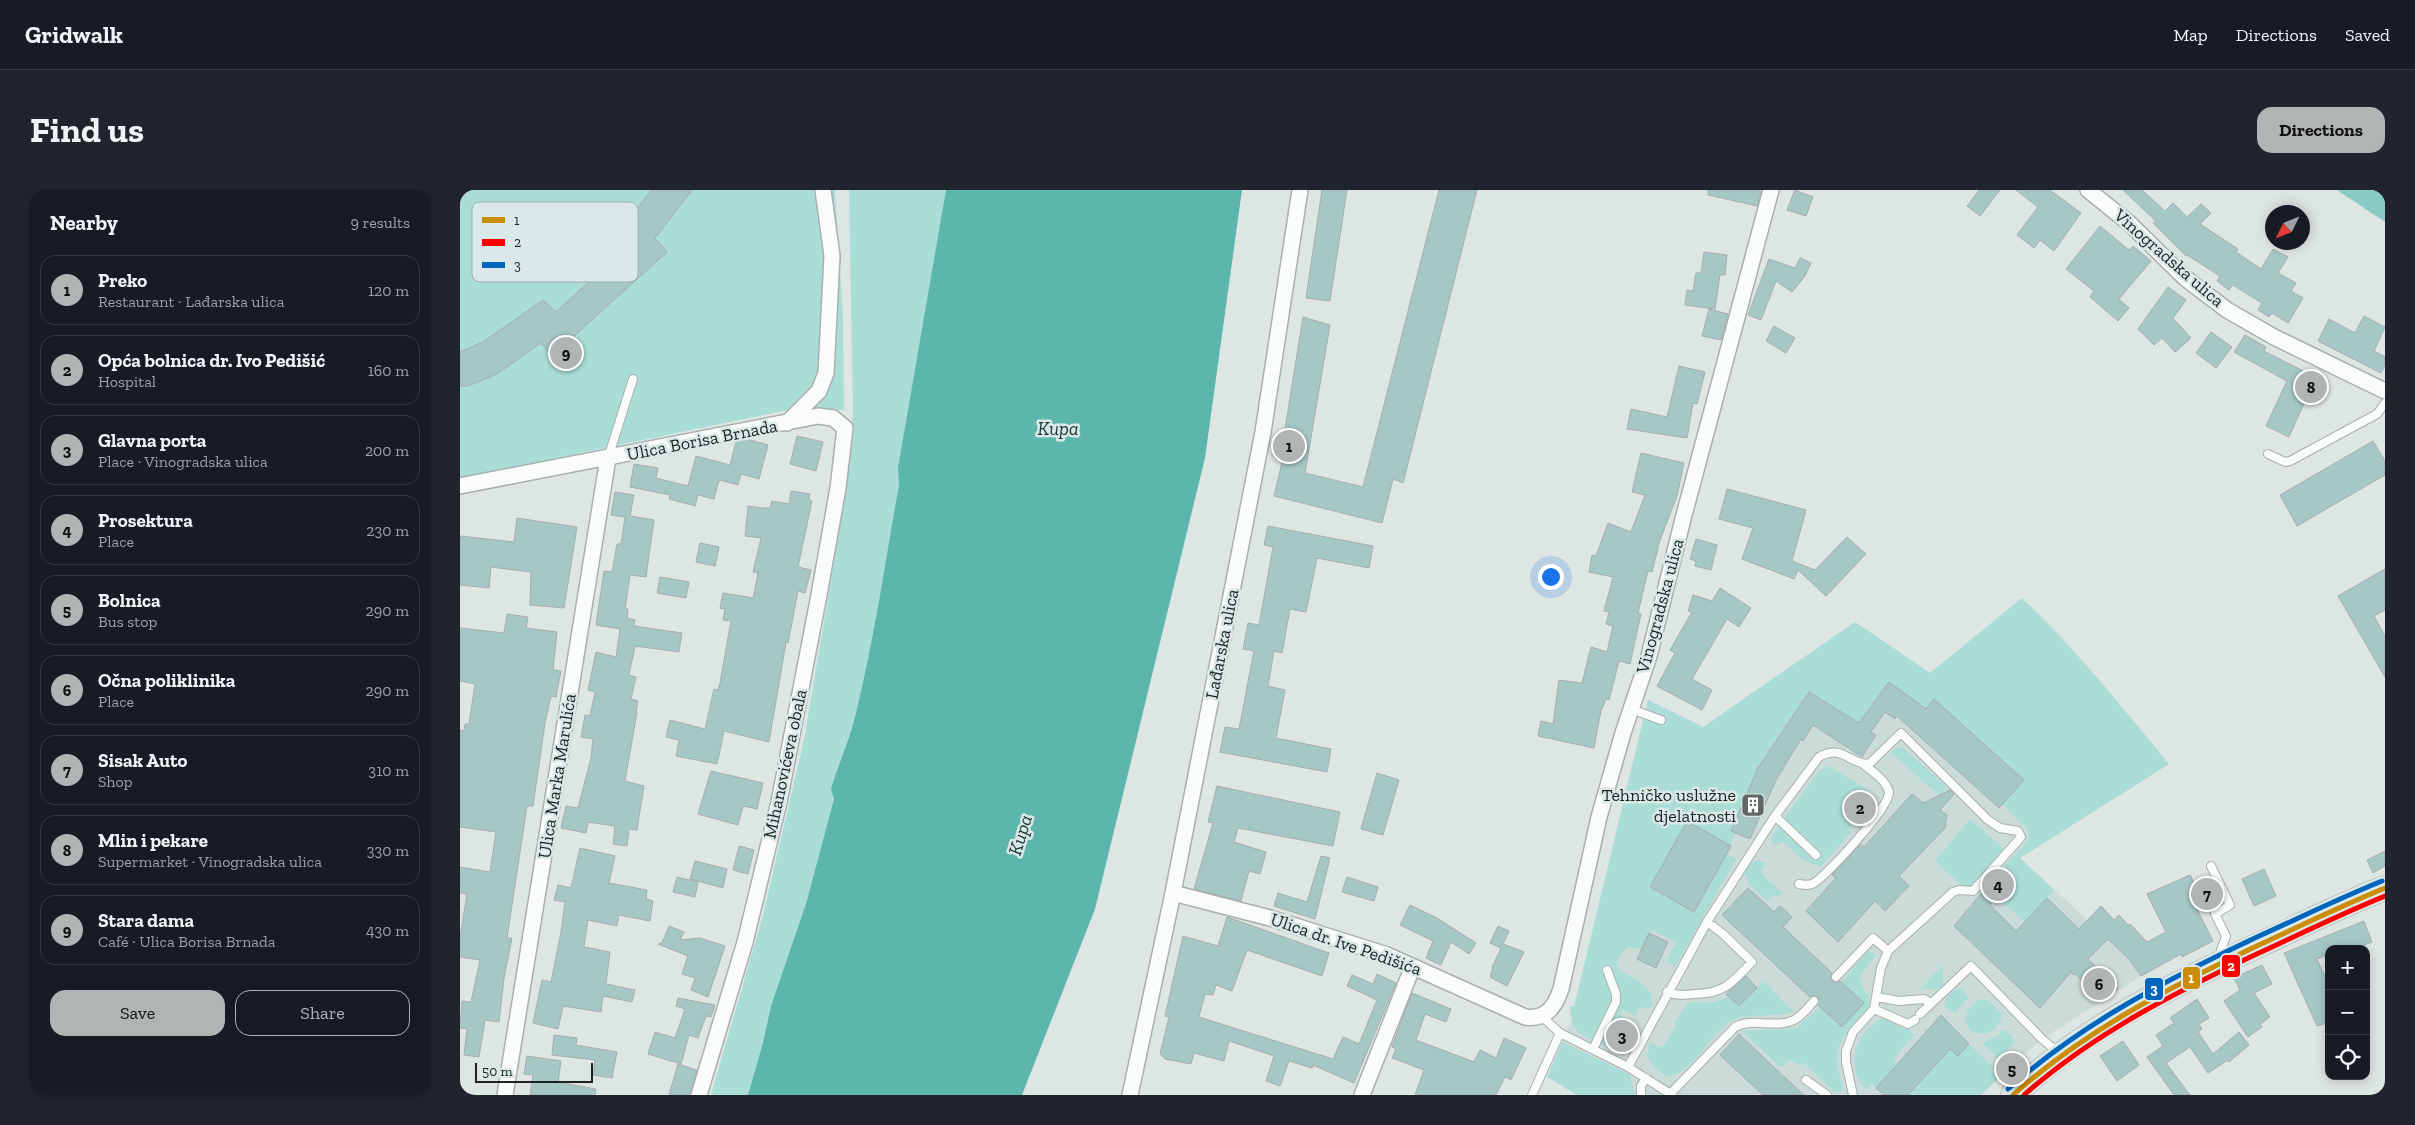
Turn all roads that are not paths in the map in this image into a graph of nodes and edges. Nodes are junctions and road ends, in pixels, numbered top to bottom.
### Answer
1 (823, 190) edge
2 (1300, 190) edge
3 (1771, 190) edge
4 (2088, 190) edge
5 (634, 379) dead end
6 (2385, 391) edge
7 (2385, 403) edge
8 (786, 424) junction
9 (2268, 454) dead end
10 (608, 458) junction
11 (460, 486) edge
12 (1631, 709) junction
13 (1661, 720) dead end
14 (1863, 764) junction
15 (1776, 816) junction
16 (1816, 855) dead end
17 (2211, 866) dead end
18 (1799, 884) dead end
19 (2385, 888) edge
20 (1173, 893) junction
21 (1707, 922) junction
22 (1888, 952) junction
23 (2226, 960) junction
24 (1607, 970) dead end
25 (1409, 976) dead end
26 (1836, 977) dead end
27 (1667, 992) junction
28 (1877, 997) junction
29 (1814, 1001) dead end
30 (1931, 1004) junction
31 (1874, 1009) junction
32 (1541, 1016) junction
33 (1560, 1033) junction
34 (1592, 1049) junction
35 (2060, 1054) junction
36 (1628, 1067) junction
37 (1646, 1078) junction
38 (1806, 1080) dead end
39 (1671, 1094) edge
40 (505, 1095) edge
41 (699, 1095) edge
42 (1130, 1095) edge
43 (1362, 1095) edge
44 (1532, 1095) edge
45 (1641, 1095) edge
46 (1827, 1095) edge
47 (1854, 1095) edge
48 (2013, 1095) edge

1 - 8 street, Ulica Borisa Brnada
2 - 20 street, Lađarska ulica
3 - 12 street, Vinogradska ulica
4 - 6 street, Vinogradska ulica
5 - 10 lane
7 - 9 lane
8 - 10 street, Ulica Borisa Brnada
8 - 41 street, Mihanovićeva obala
10 - 11 street, Ulica Borisa Brnada
10 - 40 street, Ulica Marka Marulića
12 - 13 lane
12 - 32 street, Vinogradska ulica
14 - 15 lane
14 - 18 lane
14 - 22 lane
15 - 16 lane
15 - 21 lane
17 - 23 lane
19 - 23 main road
20 - 32 street, Ulica dr. Ive Pedišića
20 - 42 street, Lađarska ulica
21 - 27 lane
21 - 27 lane
22 - 26 lane
22 - 28 lane
23 - 35 main road
24 - 34 lane
25 - 43 street
27 - 36 lane
28 - 30 lane
28 - 31 lane
29 - 39 lane
30 - 31 lane
30 - 35 lane
31 - 47 lane
32 - 33 lane
33 - 34 lane
33 - 44 lane
34 - 36 lane
35 - 48 main road
36 - 37 lane
37 - 39 lane
37 - 45 lane
38 - 46 lane

